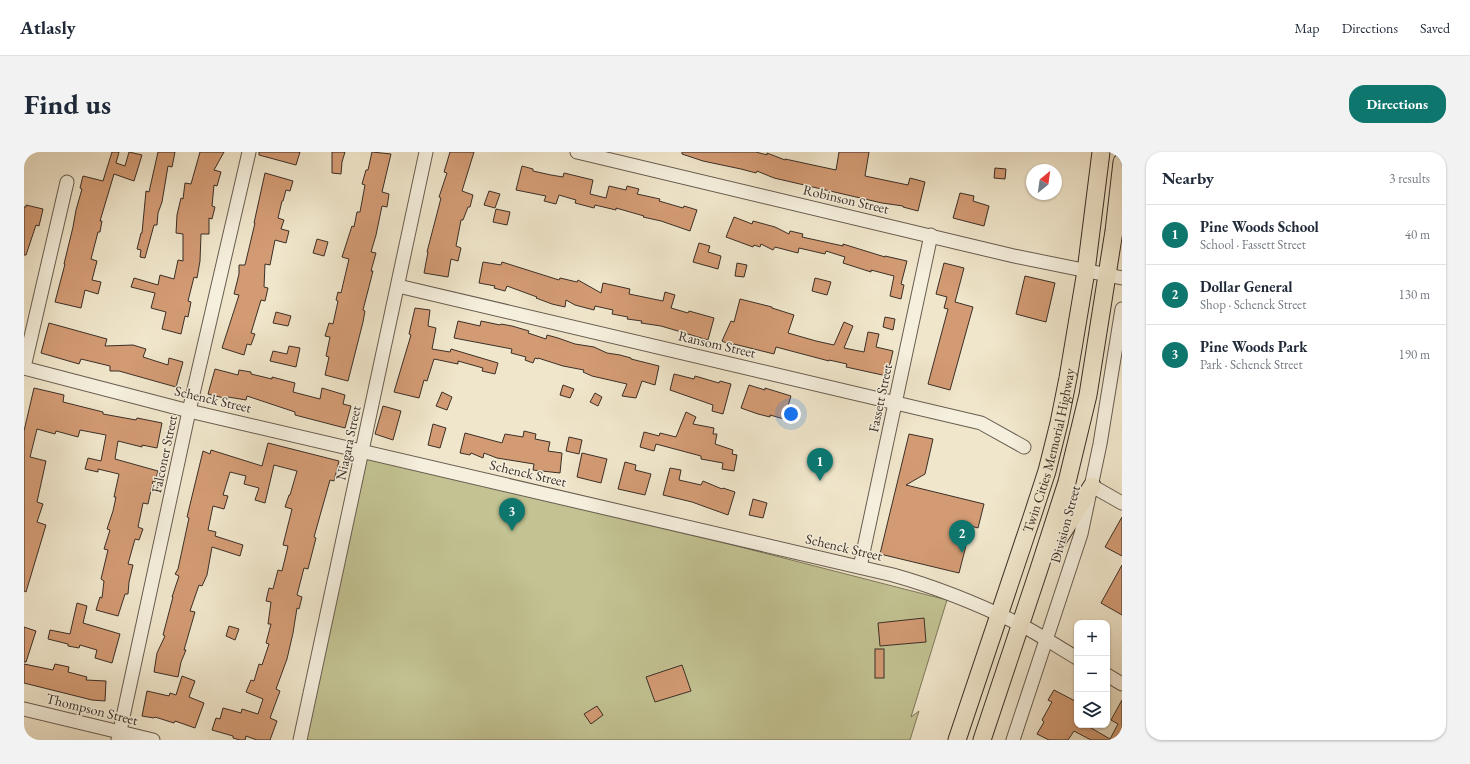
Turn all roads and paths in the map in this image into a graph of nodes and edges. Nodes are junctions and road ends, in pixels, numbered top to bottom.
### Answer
1 (249, 152) edge
2 (426, 152) edge
3 (577, 152) edge
4 (1101, 152) edge
5 (1122, 162) edge
6 (67, 182) dead end
7 (1122, 209) edge
8 (1114, 232) junction
9 (931, 235) junction
10 (1086, 271) junction
11 (1115, 277) edge
12 (398, 286) junction
13 (1122, 309) edge
14 (24, 367) edge
15 (896, 402) junction
16 (189, 410) junction
17 (1024, 446) dead end
18 (363, 450) junction
19 (1092, 486) junction
20 (1122, 503) edge
21 (860, 567) junction
22 (1039, 569) junction
23 (999, 615) junction
24 (1020, 625) junction
25 (1046, 640) junction
26 (1074, 656) edge
27 (1110, 677) edge
28 (1122, 684) edge
29 (24, 709) edge
30 (119, 736) edge
31 (153, 740) edge
32 (300, 740) edge
33 (958, 740) edge
34 (982, 740) edge
35 (1013, 740) edge

1 - 16 street, Falconer Street
2 - 12 street, Niagara Street
3 - 9 street, Robinson Street
4 - 10 main road, Twin Cities Memorial Highway
5 - 8 main road, Twin Cities Memorial Highway
6 - 14 street
7 - 8 main road
8 - 11 main road, Twin Cities Memorial Highway
9 - 10 street, Robinson Street
9 - 15 street, Fassett Street
10 - 11 street, Robinson Street
10 - 23 main road, Twin Cities Memorial Highway
11 - 22 main road, Twin Cities Memorial Highway
12 - 15 street, Ransom Street
12 - 18 street, Niagara Street
13 - 19 street, Division Street
14 - 16 street, Schenck Street
15 - 17 street, Ransom Street
15 - 21 street, Fassett Street
16 - 18 street, Schenck Street
16 - 30 street, Falconer Street
18 - 21 street, Schenck Street
18 - 32 street, Niagara Street
19 - 20 street
19 - 22 main road
19 - 25 street, Division Street
21 - 23 street, Schenck Street
22 - 24 main road, Twin Cities Memorial Highway
23 - 24 street, Schenck Street
23 - 33 main road, Twin Cities Memorial Highway
24 - 25 street, Schenck Street
24 - 34 main road, Twin Cities Memorial Highway
25 - 26 street, Schenck Street
25 - 35 street, Division Street
27 - 28 street
29 - 30 street, Thompson Street
30 - 31 street, Thompson Street

